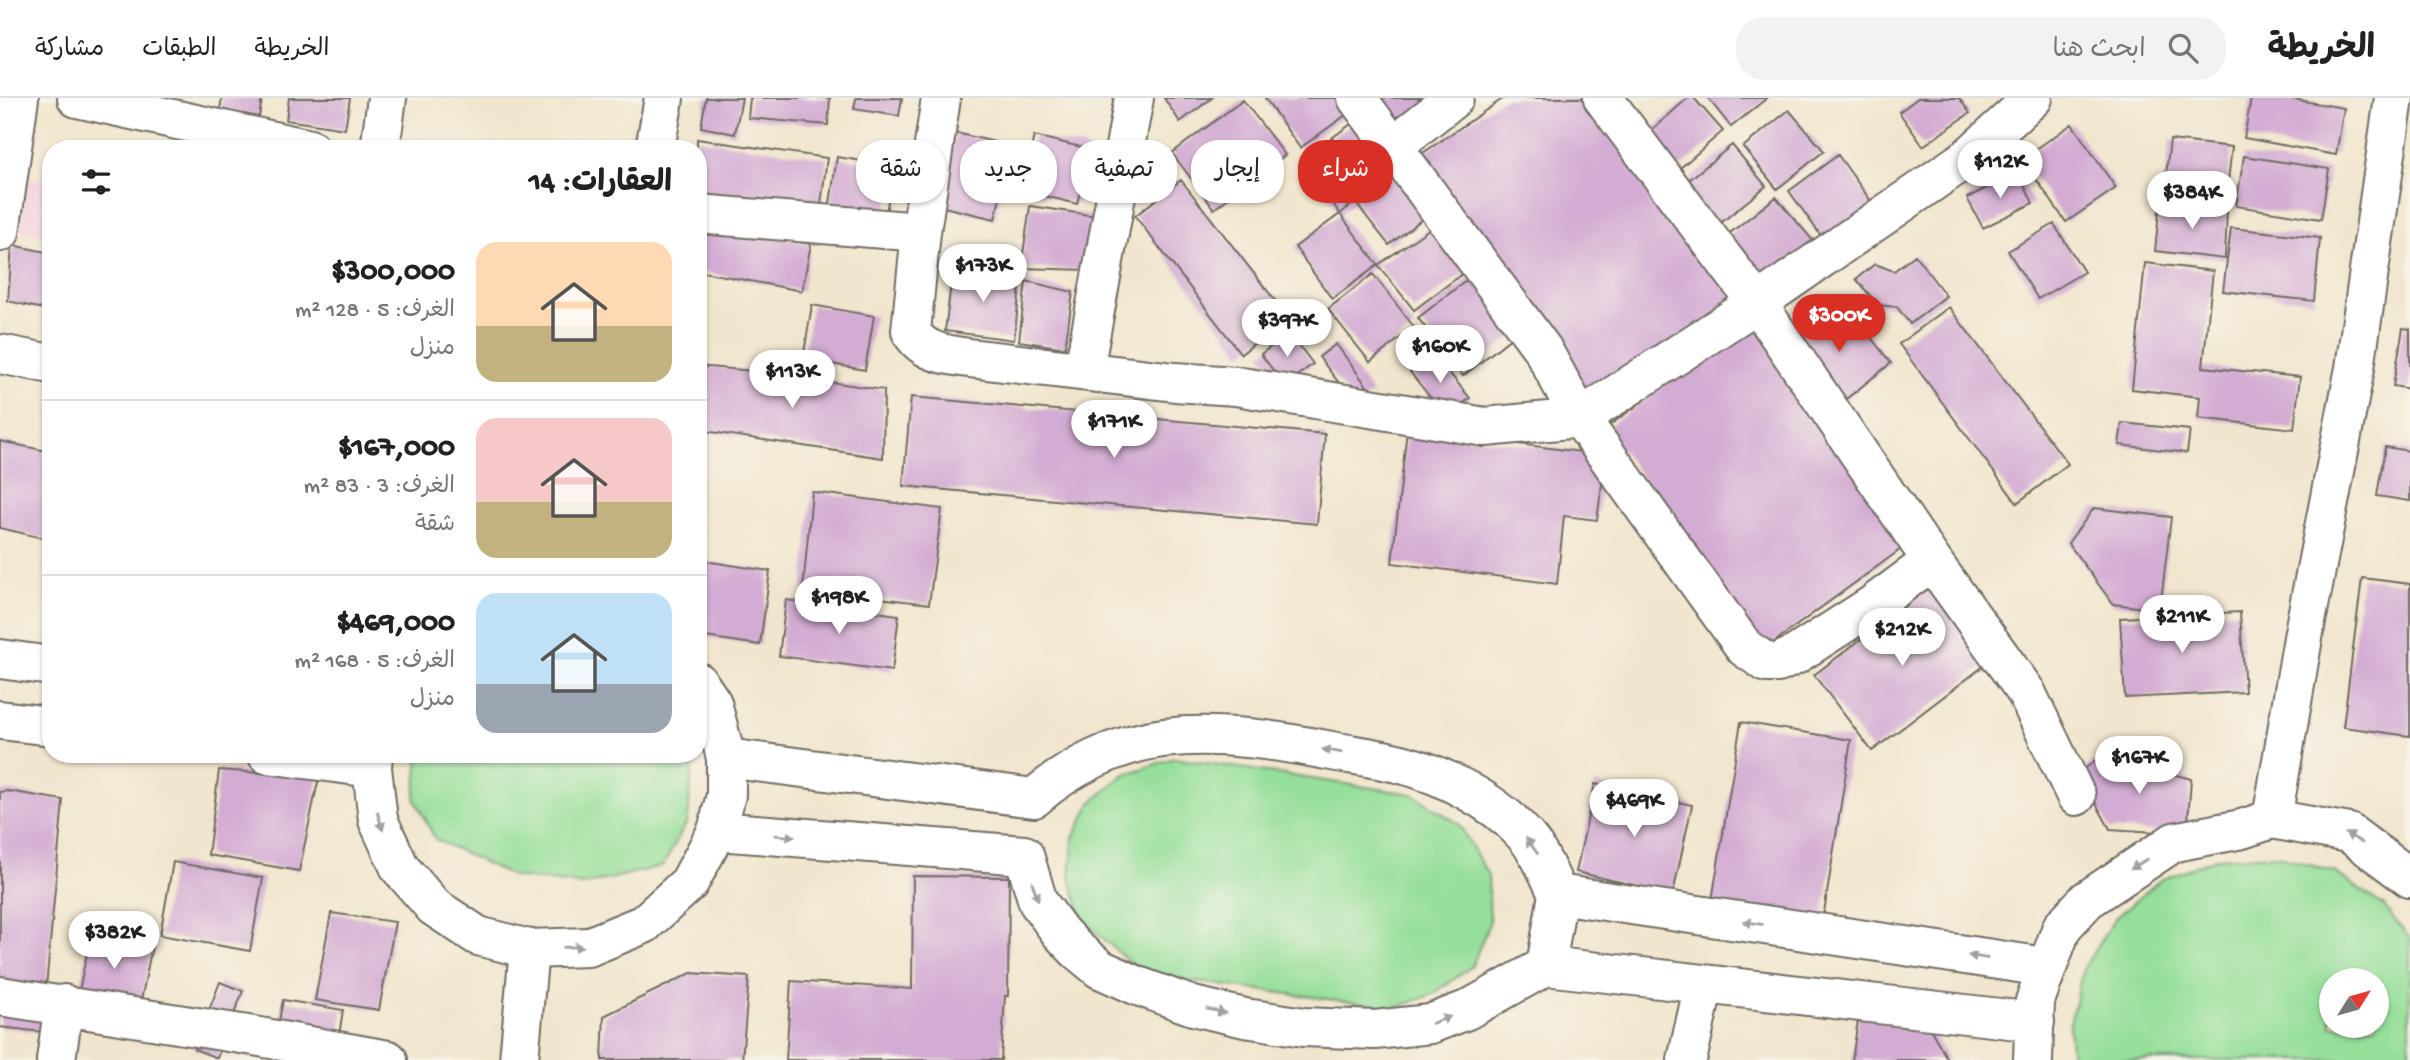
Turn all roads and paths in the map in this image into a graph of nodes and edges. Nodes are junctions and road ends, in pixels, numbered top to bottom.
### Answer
1 (19, 98) edge
2 (76, 98) edge
3 (387, 98) edge
4 (664, 98) edge
5 (941, 98) edge
6 (1134, 98) edge
7 (1357, 98) edge
8 (1454, 98) edge
9 (1603, 98) edge
10 (2033, 98) edge
11 (2394, 98) edge
12 (196, 124) edge
13 (269, 140) edge
14 (381, 140) edge
15 (657, 140) edge
16 (1388, 140) edge
17 (1393, 146) joint
18 (707, 215) edge
19 (0, 232) edge
20 (921, 232) junction
21 (1757, 303) junction
22 (0, 354) edge
23 (42, 362) edge
24 (1084, 370) junction
25 (1580, 418) junction
26 (1932, 561) junction
27 (0, 659) edge
28 (42, 665) edge
29 (707, 696) edge
30 (0, 720) edge
31 (42, 725) edge
32 (726, 758) junction
33 (372, 763) edge
34 (2076, 796) dead end
35 (1034, 798) junction
36 (2272, 819) junction
37 (717, 831) junction
38 (1024, 855) junction
39 (2410, 878) edge
40 (1558, 894) junction
41 (529, 949) junction
42 (1546, 965) junction
43 (2045, 967) junction
44 (1704, 984) junction
45 (0, 996) edge
46 (64, 1004) junction
47 (2035, 1022) junction
48 (252, 1048) edge
49 (56, 1060) edge
50 (388, 1060) edge
51 (519, 1060) edge
52 (1687, 1060) edge
53 (2033, 1060) edge

1 - 19 street
2 - 12 street
3 - 14 street
4 - 15 street
5 - 20 street
6 - 24 street
7 - 16 street
8 - 17 street
9 - 21 street
10 - 21 street
11 - 36 street
12 - 13 street
17 - 25 street
18 - 20 street
20 - 24 street
21 - 25 street
21 - 26 street
22 - 23 street
24 - 25 street
25 - 26 street
26 - 34 street
27 - 28 street
29 - 32 street
30 - 31 street
32 - 35 street
32 - 37 street
33 -> 41 street
35 - 38 street
40 -> 35 street
39 -> 36 street
36 -> 43 street
37 -> 38 street
41 -> 37 street
38 -> 42 street
40 - 42 street
43 -> 40 street
41 - 51 street
42 - 44 street
43 - 47 street
44 - 47 street
44 - 52 street
45 - 46 street
46 - 48 street
46 - 49 street
47 - 53 street
48 - 50 street

